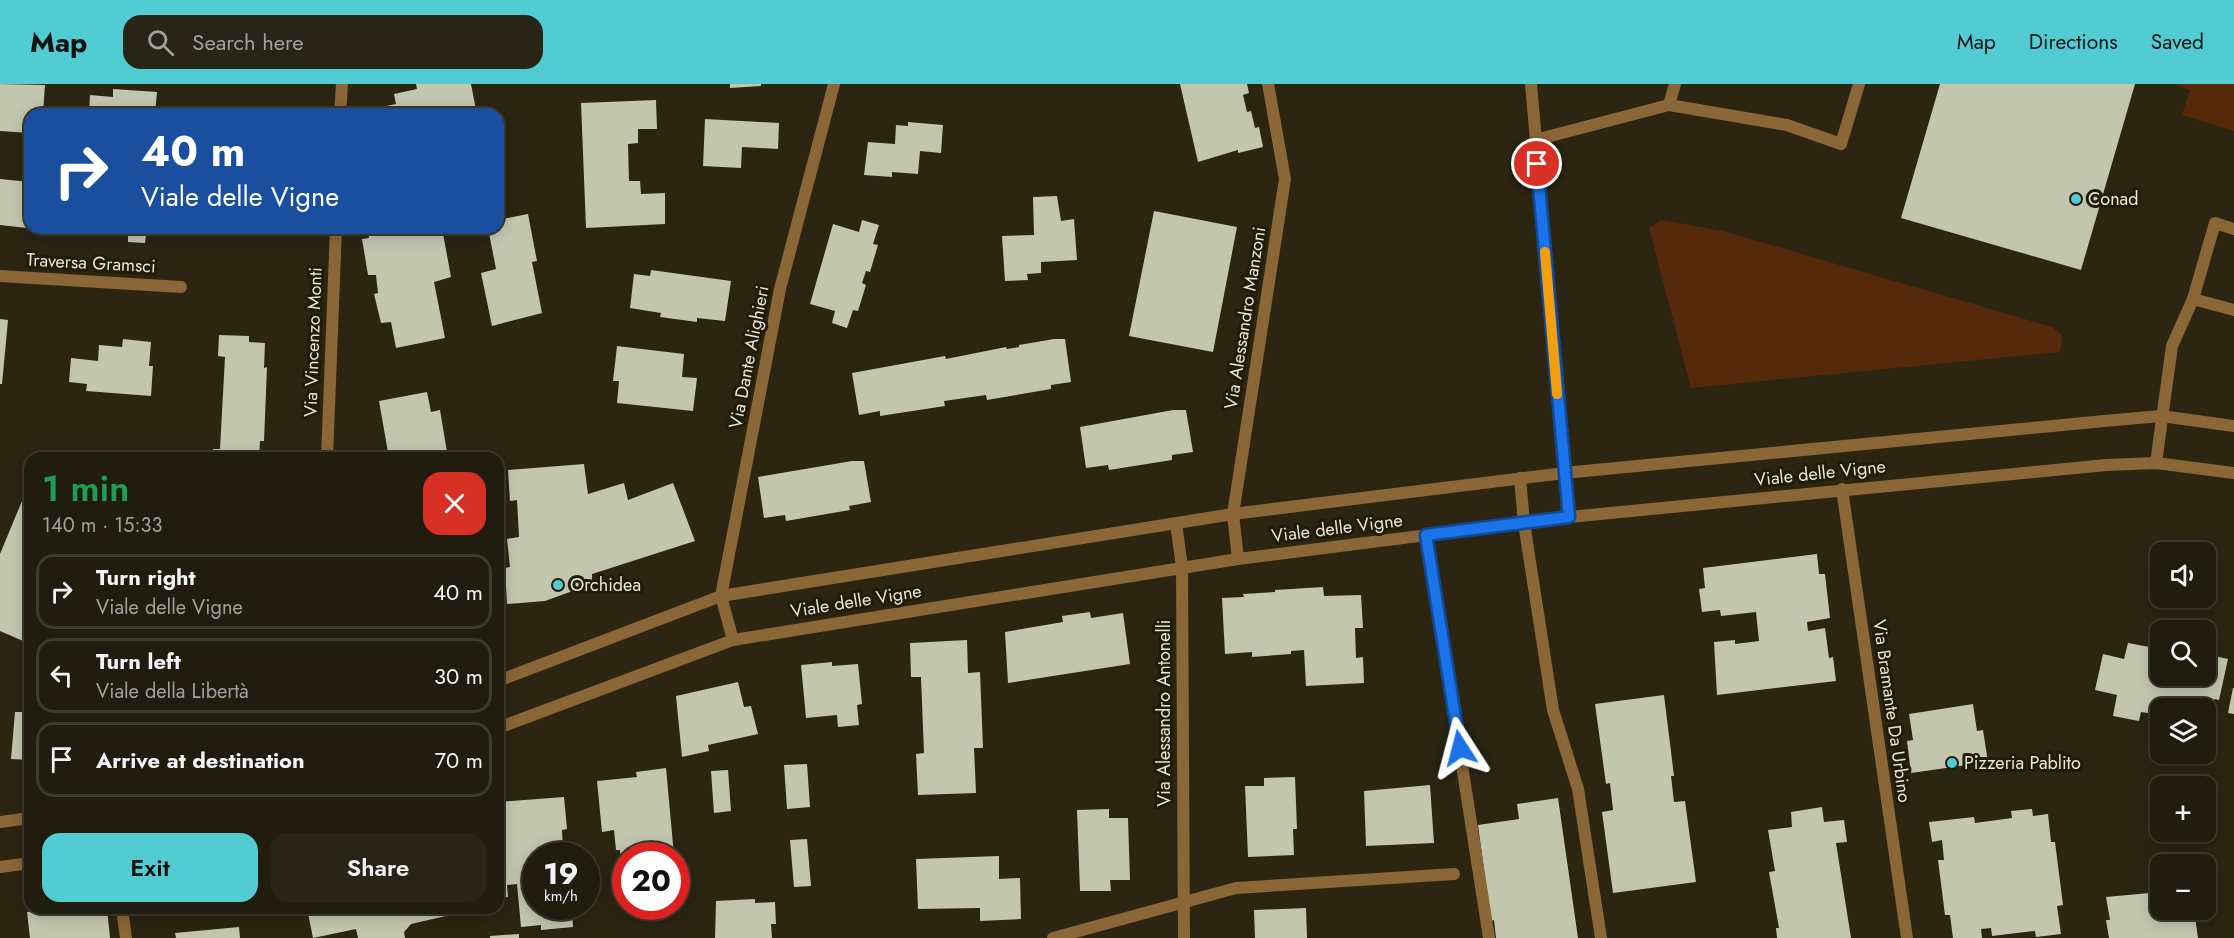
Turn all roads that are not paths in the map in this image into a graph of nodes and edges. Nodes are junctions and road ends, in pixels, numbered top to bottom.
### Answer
1 (342, 84) edge
2 (834, 84) edge
3 (1268, 84) edge
4 (1531, 84) edge
5 (1675, 84) edge
6 (1859, 84) edge
7 (1669, 105) junction
8 (340, 108) edge
9 (1535, 140) junction
10 (2234, 229) edge
11 (336, 234) edge
12 (0, 276) edge
13 (181, 286) dead end
14 (2193, 299) junction
15 (2234, 310) edge
16 (2161, 416) junction
17 (2234, 426) edge
18 (327, 452) edge
19 (2156, 463) junction
20 (1564, 473) junction
21 (2234, 474) edge
22 (1520, 478) junction
23 (1842, 489) junction
24 (1233, 514) junction
25 (1569, 517) junction
26 (1176, 523) junction
27 (1524, 523) junction
28 (1426, 535) junction
29 (1238, 558) junction
30 (1182, 567) junction
31 (721, 597) junction
32 (733, 640) junction
33 (504, 679) edge
34 (504, 726) edge
35 (24, 819) edge
36 (0, 822) edge
37 (24, 864) edge
38 (0, 867) edge
39 (1454, 873) dead end
40 (1182, 903) junction
41 (123, 914) edge
42 (126, 938) edge
43 (1053, 938) edge
44 (1184, 938) edge
45 (1489, 938) edge
46 (1601, 938) edge
47 (1907, 938) edge

1 - 8 street
2 - 31 street, Via Dante Alighieri
3 - 24 street, Via Alessandro Manzoni
4 - 9 street
5 - 7 street
6 - 7 street
7 - 9 street
9 - 20 street
10 - 14 street
11 - 18 street, Via Vincenzo Monti
12 - 13 street, Traversa Gramsci
14 - 15 street
14 - 16 street
16 - 17 street, Viale delle Vigne
16 - 19 street
16 - 20 street, Viale delle Vigne
19 - 21 street, Viale delle Vigne
19 - 23 street, Viale delle Vigne
20 - 22 street, Viale delle Vigne
20 - 25 street
22 - 24 street, Viale delle Vigne
22 - 27 street
23 - 25 street, Viale delle Vigne
23 - 47 street, Via Bramante Da Urbino
24 - 26 street, Viale delle Vigne
24 - 29 street, Via Alessandro Manzoni
25 - 27 street, Viale delle Vigne
26 - 30 street, Via Alessandro Antonelli
26 - 31 street, Viale delle Vigne
27 - 28 street, Viale delle Vigne
27 - 46 street
28 - 29 street, Viale delle Vigne
28 - 45 street
29 - 30 street, Viale delle Vigne
30 - 32 street, Viale delle Vigne
30 - 40 street, Via Alessandro Antonelli
31 - 32 street, Via Dante Alighieri
31 - 33 street, Viale delle Vigne
32 - 34 street, Viale delle Vigne
35 - 36 street
37 - 38 street
39 - 40 street
40 - 43 street
40 - 44 street, Via Alessandro Antonelli
41 - 42 street

